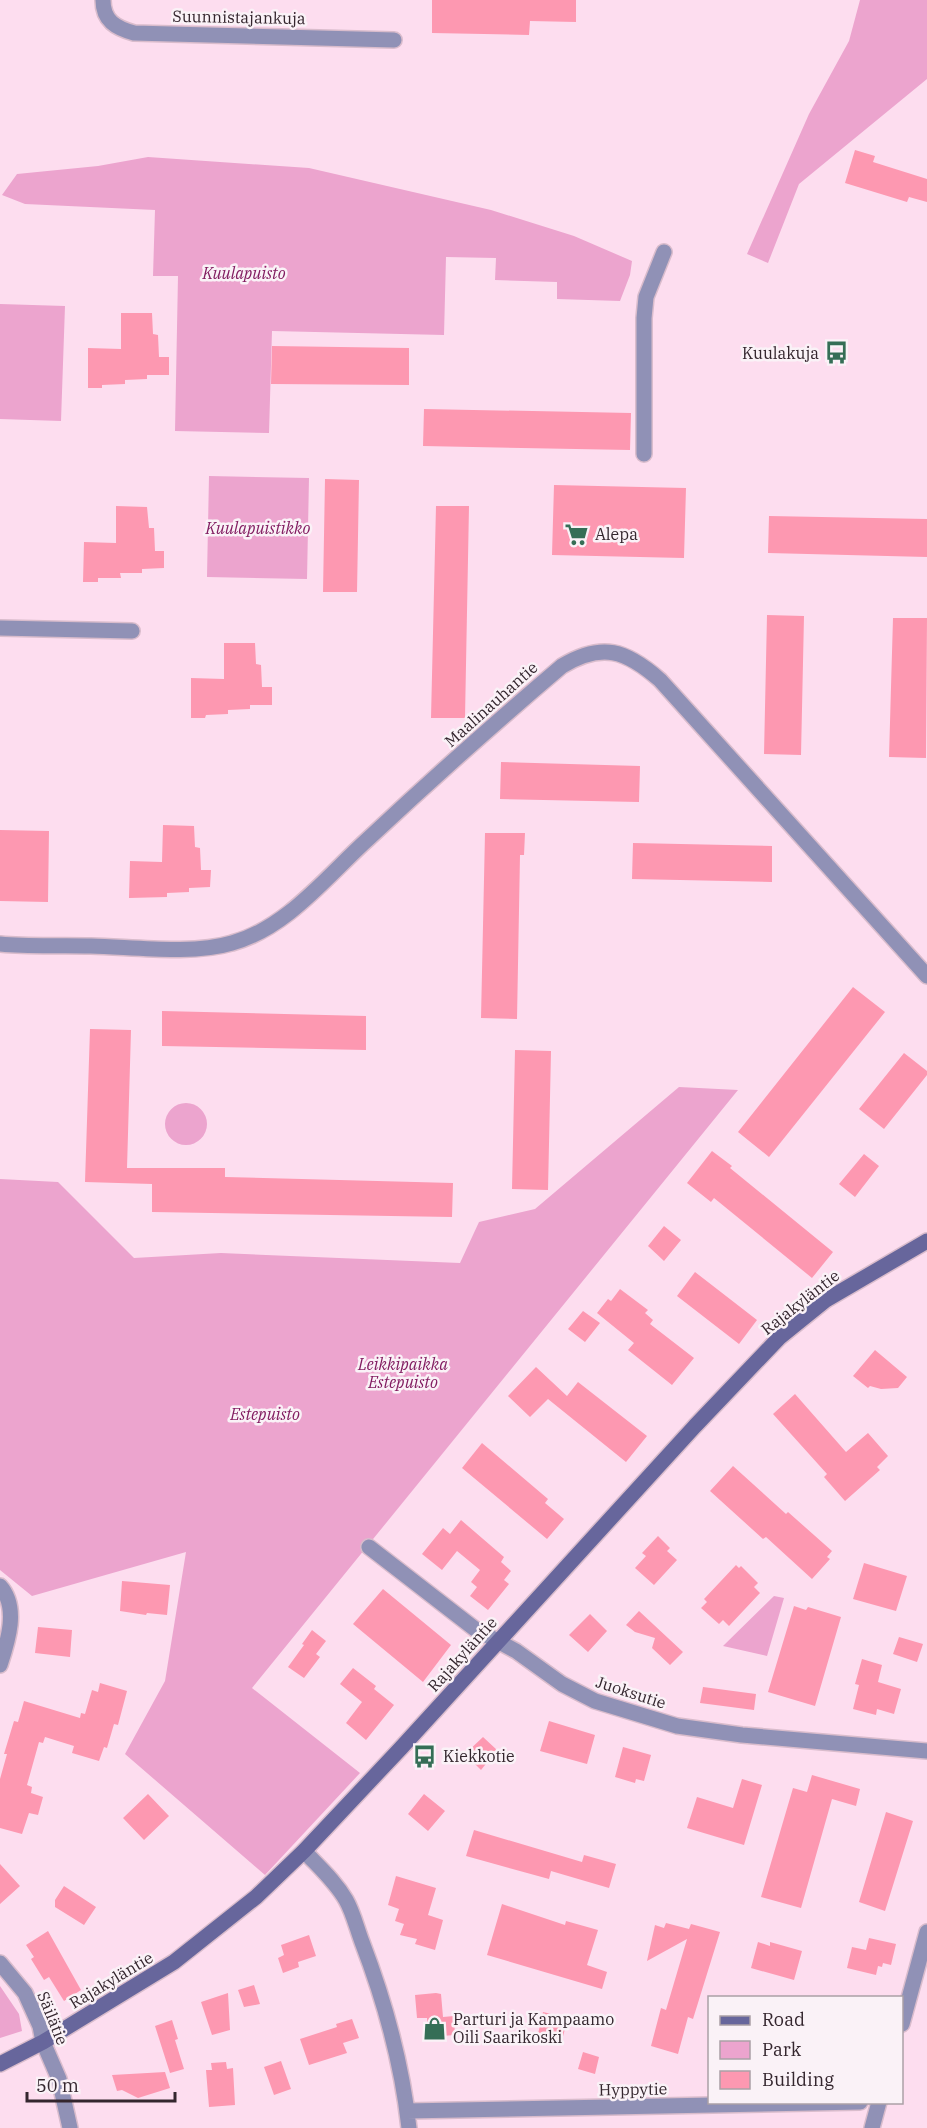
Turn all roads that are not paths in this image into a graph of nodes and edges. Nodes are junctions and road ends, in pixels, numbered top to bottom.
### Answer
1 (103, 0) edge
2 (394, 40) dead end
3 (664, 252) dead end
4 (644, 454) dead end
5 (0, 628) edge
6 (132, 632) dead end
7 (0, 944) edge
8 (927, 976) edge
9 (927, 1241) edge
10 (369, 1547) dead end
11 (0, 1586) edge
12 (498, 1641) junction
13 (0, 1665) edge
14 (927, 1751) edge
15 (304, 1851) junction
16 (927, 1932) edge
17 (0, 1963) edge
18 (903, 2020) edge
19 (43, 2042) junction
20 (0, 2064) edge
21 (803, 2104) edge
22 (879, 2104) edge
23 (407, 2111) junction
24 (70, 2128) edge
25 (409, 2128) edge
26 (872, 2128) edge

1 - 2 street, Suunnistajankuja
3 - 4 street
5 - 6 street
7 - 8 street, Maalinauhantie
9 - 12 street, Rajakyläntie
10 - 12 street, Juoksutie
11 - 13 street
12 - 14 street, Juoksutie
12 - 15 street, Rajakyläntie
15 - 19 street, Rajakyläntie
15 - 23 street
16 - 18 street
17 - 19 street, Säilätie
19 - 20 street, Rajakyläntie
19 - 24 street, Säilätie
21 - 23 street, Hyppytie
22 - 26 street
23 - 25 street

